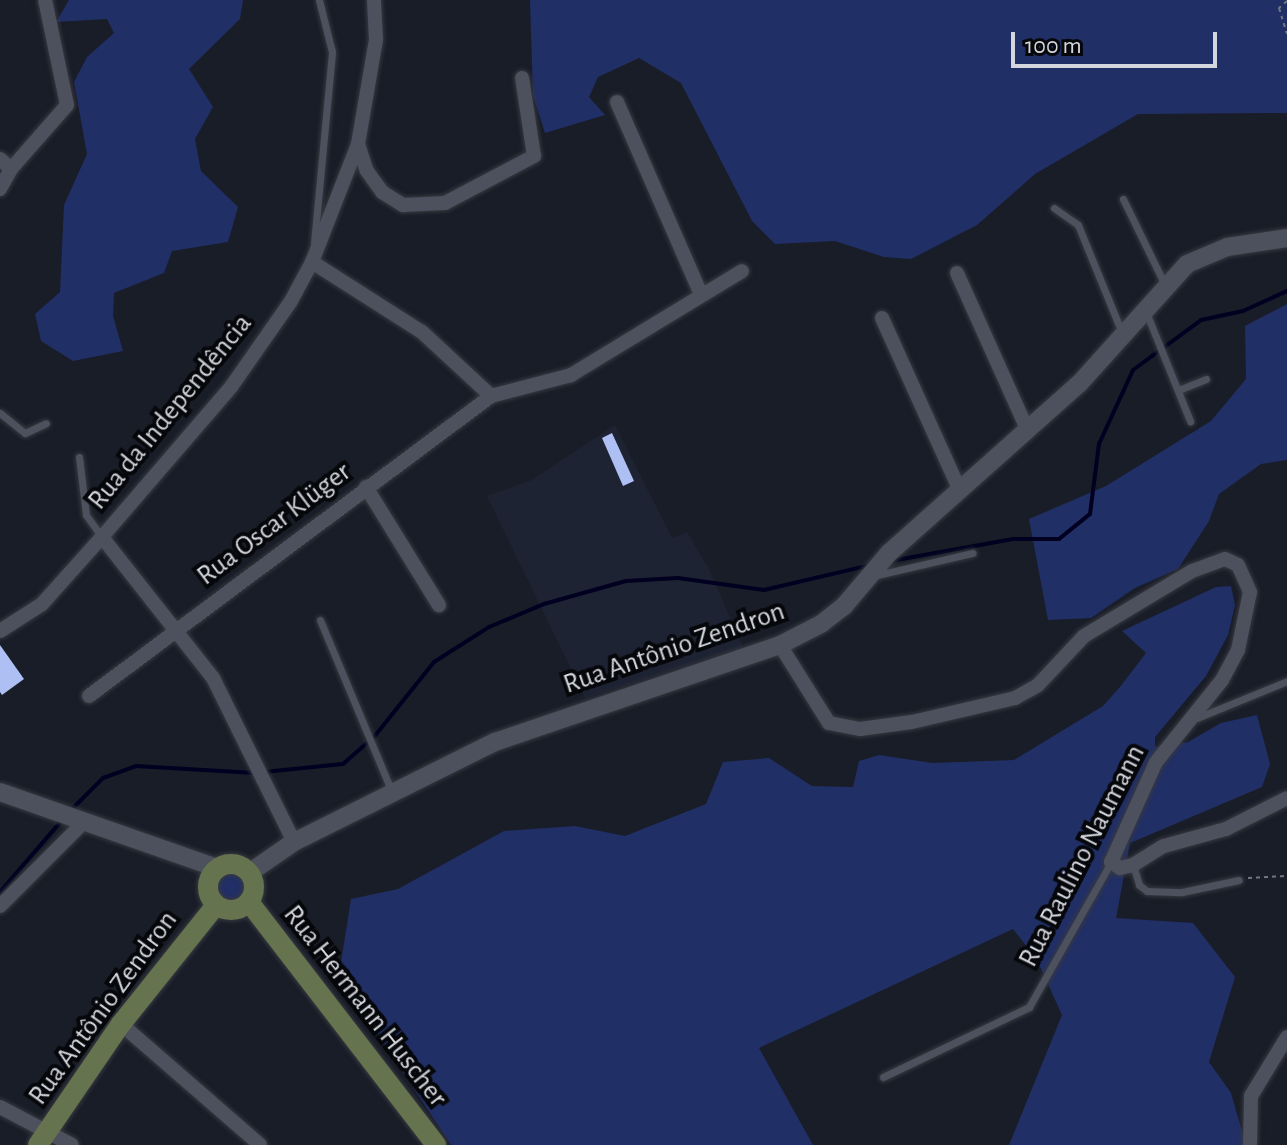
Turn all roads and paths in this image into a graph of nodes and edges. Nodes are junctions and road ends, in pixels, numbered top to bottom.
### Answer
1 (45, 0) edge
2 (319, 0) edge
3 (374, 0) edge
4 (1287, 1) edge
5 (1287, 34) edge
6 (522, 78) dead end
7 (617, 102) dead end
8 (358, 144) junction
9 (5, 164) edge
10 (0, 189) edge
11 (1123, 199) dead end
12 (1054, 208) dead end
13 (1287, 238) edge
14 (312, 262) junction
15 (742, 271) dead end
16 (957, 273) dead end
17 (1165, 285) junction
18 (700, 292) junction
19 (1143, 307) junction
20 (882, 318) dead end
21 (1122, 333) junction
22 (1206, 379) dead end
23 (1181, 389) junction
24 (491, 396) junction
25 (0, 413) edge
26 (1190, 421) dead end
27 (46, 423) dead end
28 (1028, 431) junction
29 (79, 457) dead end
30 (366, 487) junction
31 (960, 491) junction
32 (102, 537) junction
33 (972, 553) dead end
34 (878, 567) junction
35 (439, 605) dead end
36 (320, 620) dead end
37 (179, 628) junction
38 (0, 631) edge
39 (780, 645) junction
40 (1287, 681) edge
41 (89, 696) dead end
42 (1191, 720) junction
43 (0, 792) edge
44 (391, 793) junction
45 (1287, 798) edge
46 (81, 820) junction
47 (294, 842) junction
48 (1111, 862) junction
49 (1133, 865) junction
50 (217, 868) junction
51 (249, 873) junction
52 (1287, 876) edge
53 (1239, 880) joint
54 (249, 902) junction
55 (216, 905) junction
56 (0, 906) edge
57 (121, 1024) junction
58 (1287, 1037) edge
59 (883, 1077) dead end
60 (0, 1107) edge
61 (43, 1138) edge
62 (72, 1145) edge
63 (260, 1145) edge
64 (436, 1145) edge
65 (1250, 1145) edge

1 - 9 street
2 - 14 lane, Rua da Independência
3 - 8 street
4 - 5 path
6 - 8 street
7 - 18 street
8 - 14 street
9 - 10 street
11 - 17 lane
12 - 21 lane
13 - 17 street, Rua Antônio Zendron
14 - 24 street
14 - 32 street, Rua da Independência
15 - 18 street
16 - 28 street
17 - 19 street, Rua Antônio Zendron
18 - 24 street
19 - 21 street, Rua Antônio Zendron
19 - 23 lane
20 - 31 street
21 - 28 street, Rua Antônio Zendron
22 - 23 lane
23 - 26 lane
24 - 30 street, Rua Oscar Klüger
25 - 27 lane
28 - 31 street, Rua Antônio Zendron
29 - 32 lane
30 - 35 street
30 - 37 street, Rua Oscar Klüger
31 - 34 street, Rua Antônio Zendron
32 - 37 street
32 - 38 street, Rua da Independência
33 - 34 lane
34 - 39 street, Rua Antônio Zendron
36 - 44 lane
37 - 41 street, Rua Oscar Klüger
37 - 47 street
39 - 42 street, Rua Raulino Naumann
39 - 44 street, Rua Antônio Zendron
40 - 42 lane
42 - 48 street, Rua Raulino Naumann
43 - 46 street
44 - 47 street, Rua Antônio Zendron
45 - 49 street
46 - 50 street
46 - 56 street
47 - 51 street, Rua Antônio Zendron
48 - 49 street
48 - 59 lane, Rua Raulino Naumann
49 - 53 lane
50 - 51 main road
50 - 55 main road
51 - 54 main road
52 - 53 path
54 - 55 main road
54 - 64 main road, Rua Hermann Huscher
55 - 57 main road, Rua Antônio Zendron
57 - 61 main road, Rua Antônio Zendron
57 - 63 street
58 - 65 street
60 - 61 street
61 - 62 street

